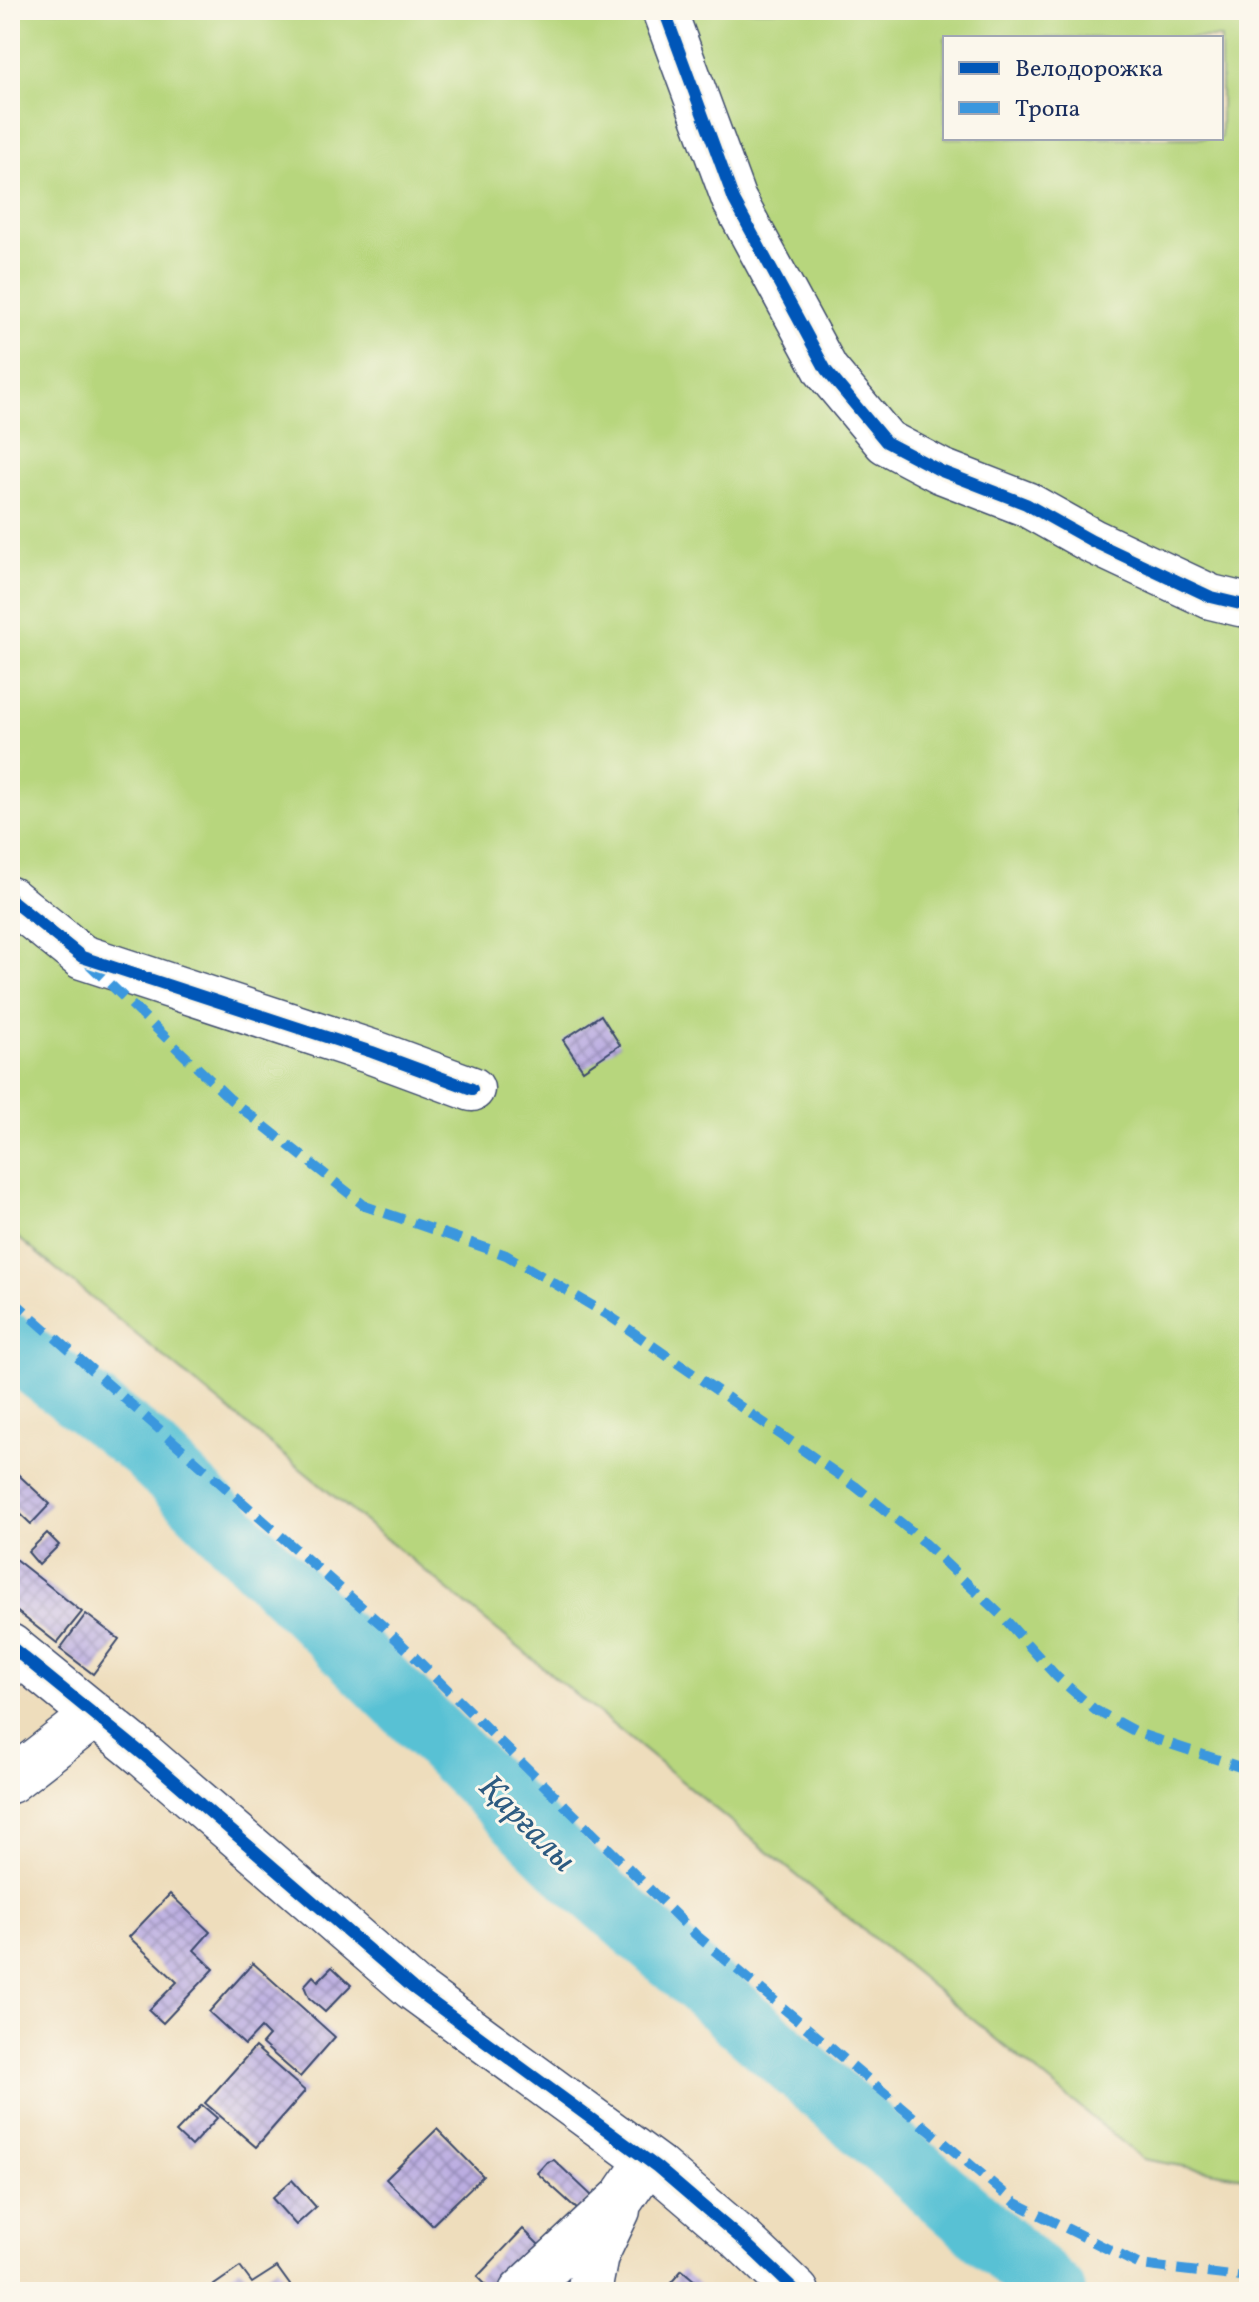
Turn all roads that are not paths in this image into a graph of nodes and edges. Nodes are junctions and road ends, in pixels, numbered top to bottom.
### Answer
1 (664, 10) edge
2 (1240, 604) dead end
3 (10, 899) edge
4 (472, 1089) dead end
5 (10, 1646) edge
6 (95, 1715) junction
7 (10, 1781) edge
8 (635, 2180) junction
9 (521, 2292) edge
10 (589, 2292) edge
11 (797, 2292) edge

1 - 2 street
3 - 4 street
5 - 6 street
6 - 7 street
6 - 8 street
8 - 9 street
8 - 10 street
8 - 11 street

